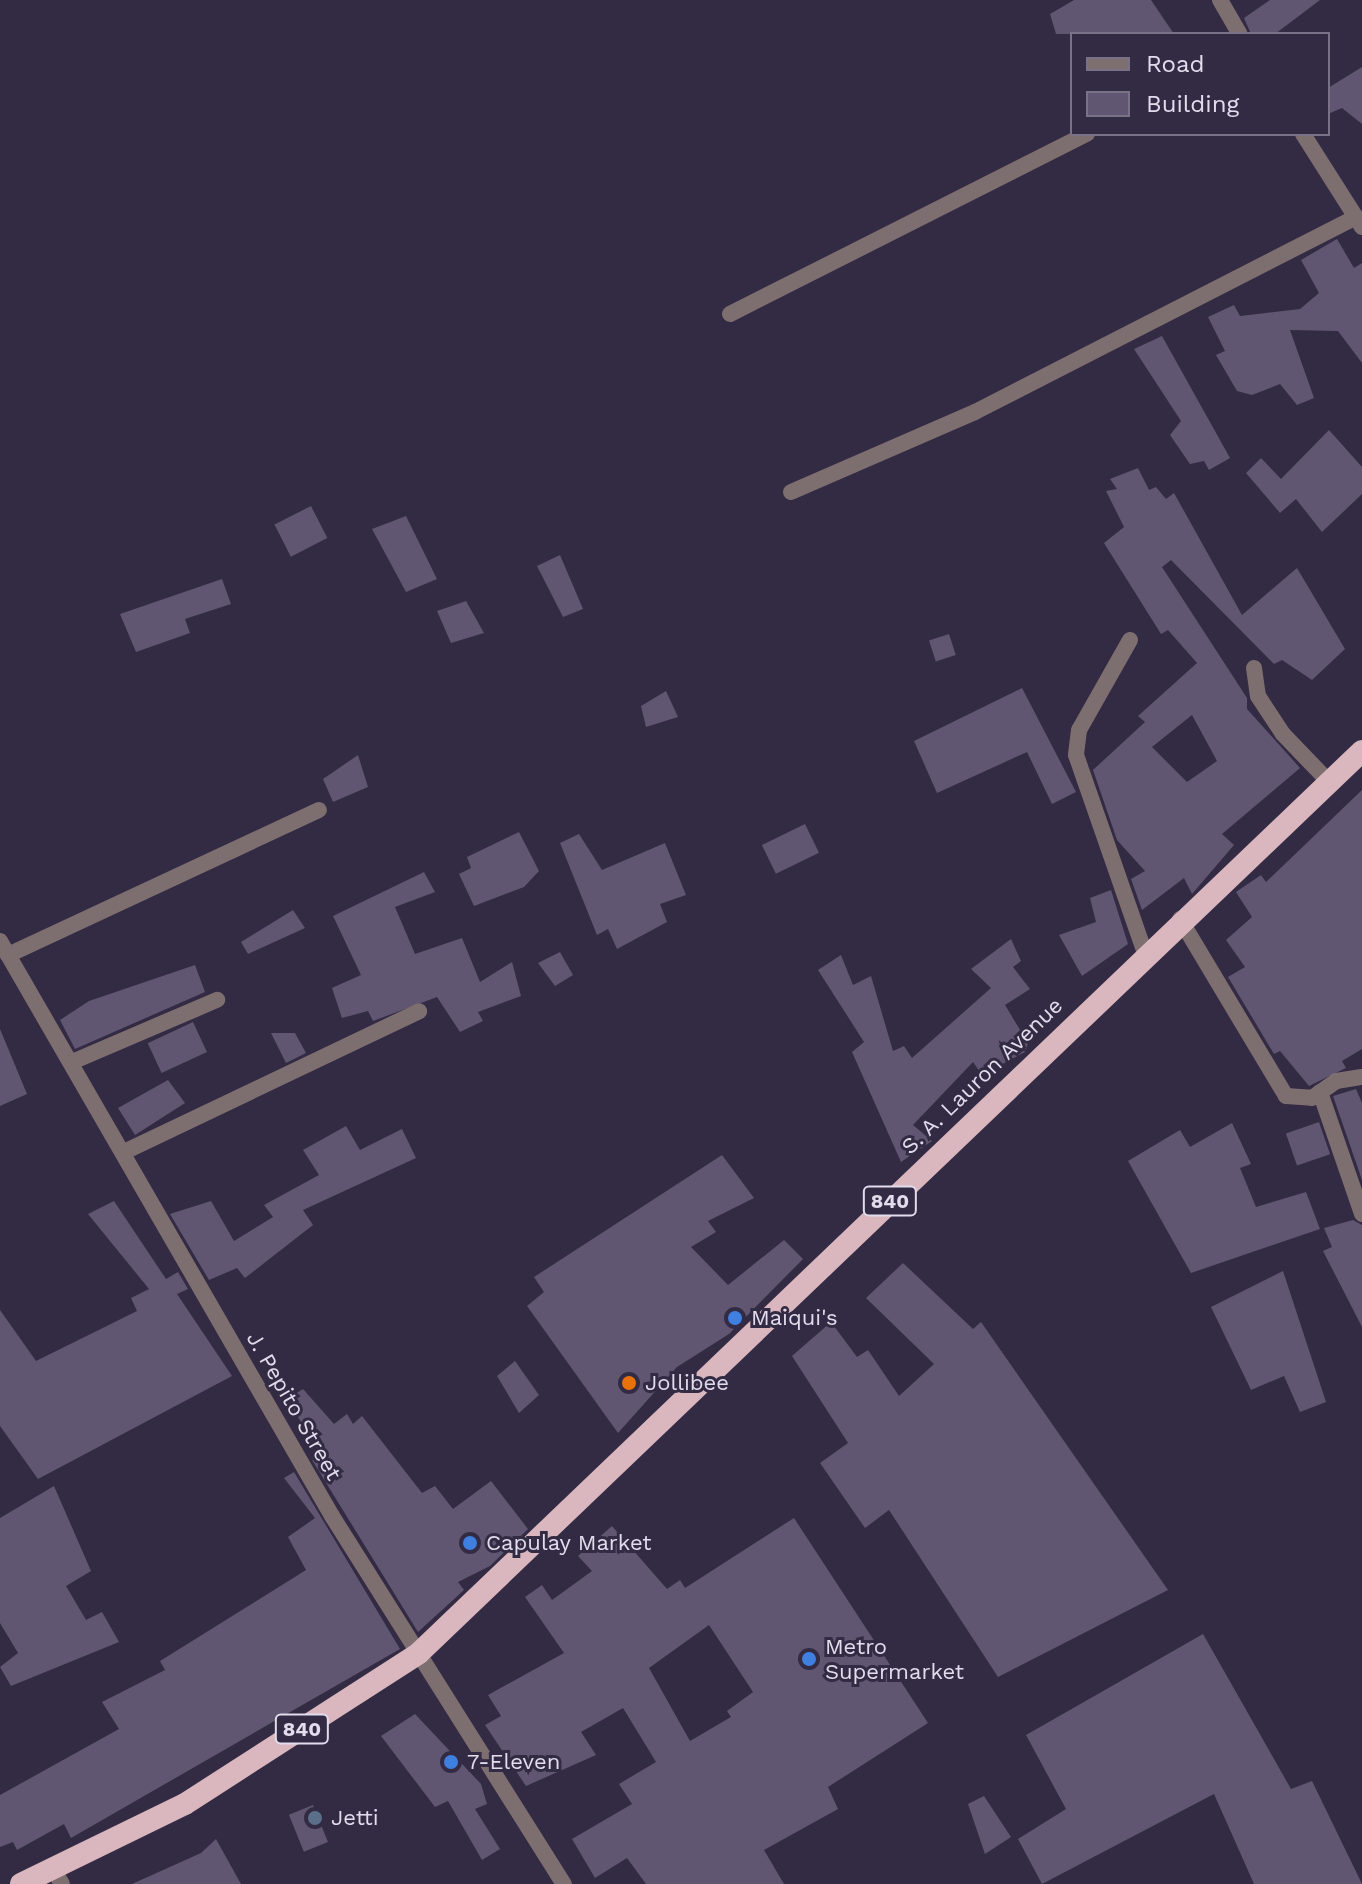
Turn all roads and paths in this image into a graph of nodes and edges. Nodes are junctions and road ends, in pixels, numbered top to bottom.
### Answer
1 (1220, 0) edge
2 (1239, 32) edge
3 (1083, 136) edge
4 (1304, 136) edge
5 (1359, 222) edge
6 (730, 314) dead end
7 (791, 492) dead end
8 (1130, 640) dead end
9 (1254, 668) dead end
10 (1362, 751) edge
11 (1330, 783) junction
12 (319, 810) dead end
13 (1180, 919) junction
14 (4, 948) edge
15 (1145, 953) junction
16 (217, 1000) dead end
17 (419, 1011) dead end
18 (72, 1062) junction
19 (1362, 1077) edge
20 (1320, 1092) junction
21 (124, 1152) junction
22 (1362, 1214) edge
23 (419, 1653) junction
24 (58, 1876) edge
25 (21, 1884) edge
26 (564, 1884) edge

1 - 2 street
3 - 6 street
4 - 5 street
5 - 7 street
8 - 15 street
9 - 11 street
10 - 11 highway, S. A. Lauron Avenue / 840
11 - 13 highway, S. A. Lauron Avenue / 840
12 - 14 street
13 - 15 highway, S. A. Lauron Avenue / 840
13 - 20 street
14 - 18 street, J. Pepito Street
15 - 23 highway, S. A. Lauron Avenue / 840
16 - 18 street
17 - 21 street
18 - 21 street, J. Pepito Street
19 - 20 street
20 - 22 street
21 - 23 street, J. Pepito Street
23 - 24 highway, S. A. Lauron Avenue / 840
23 - 26 street, J. Pepito Street
24 - 25 highway, S. A. Lauron Avenue / 840

